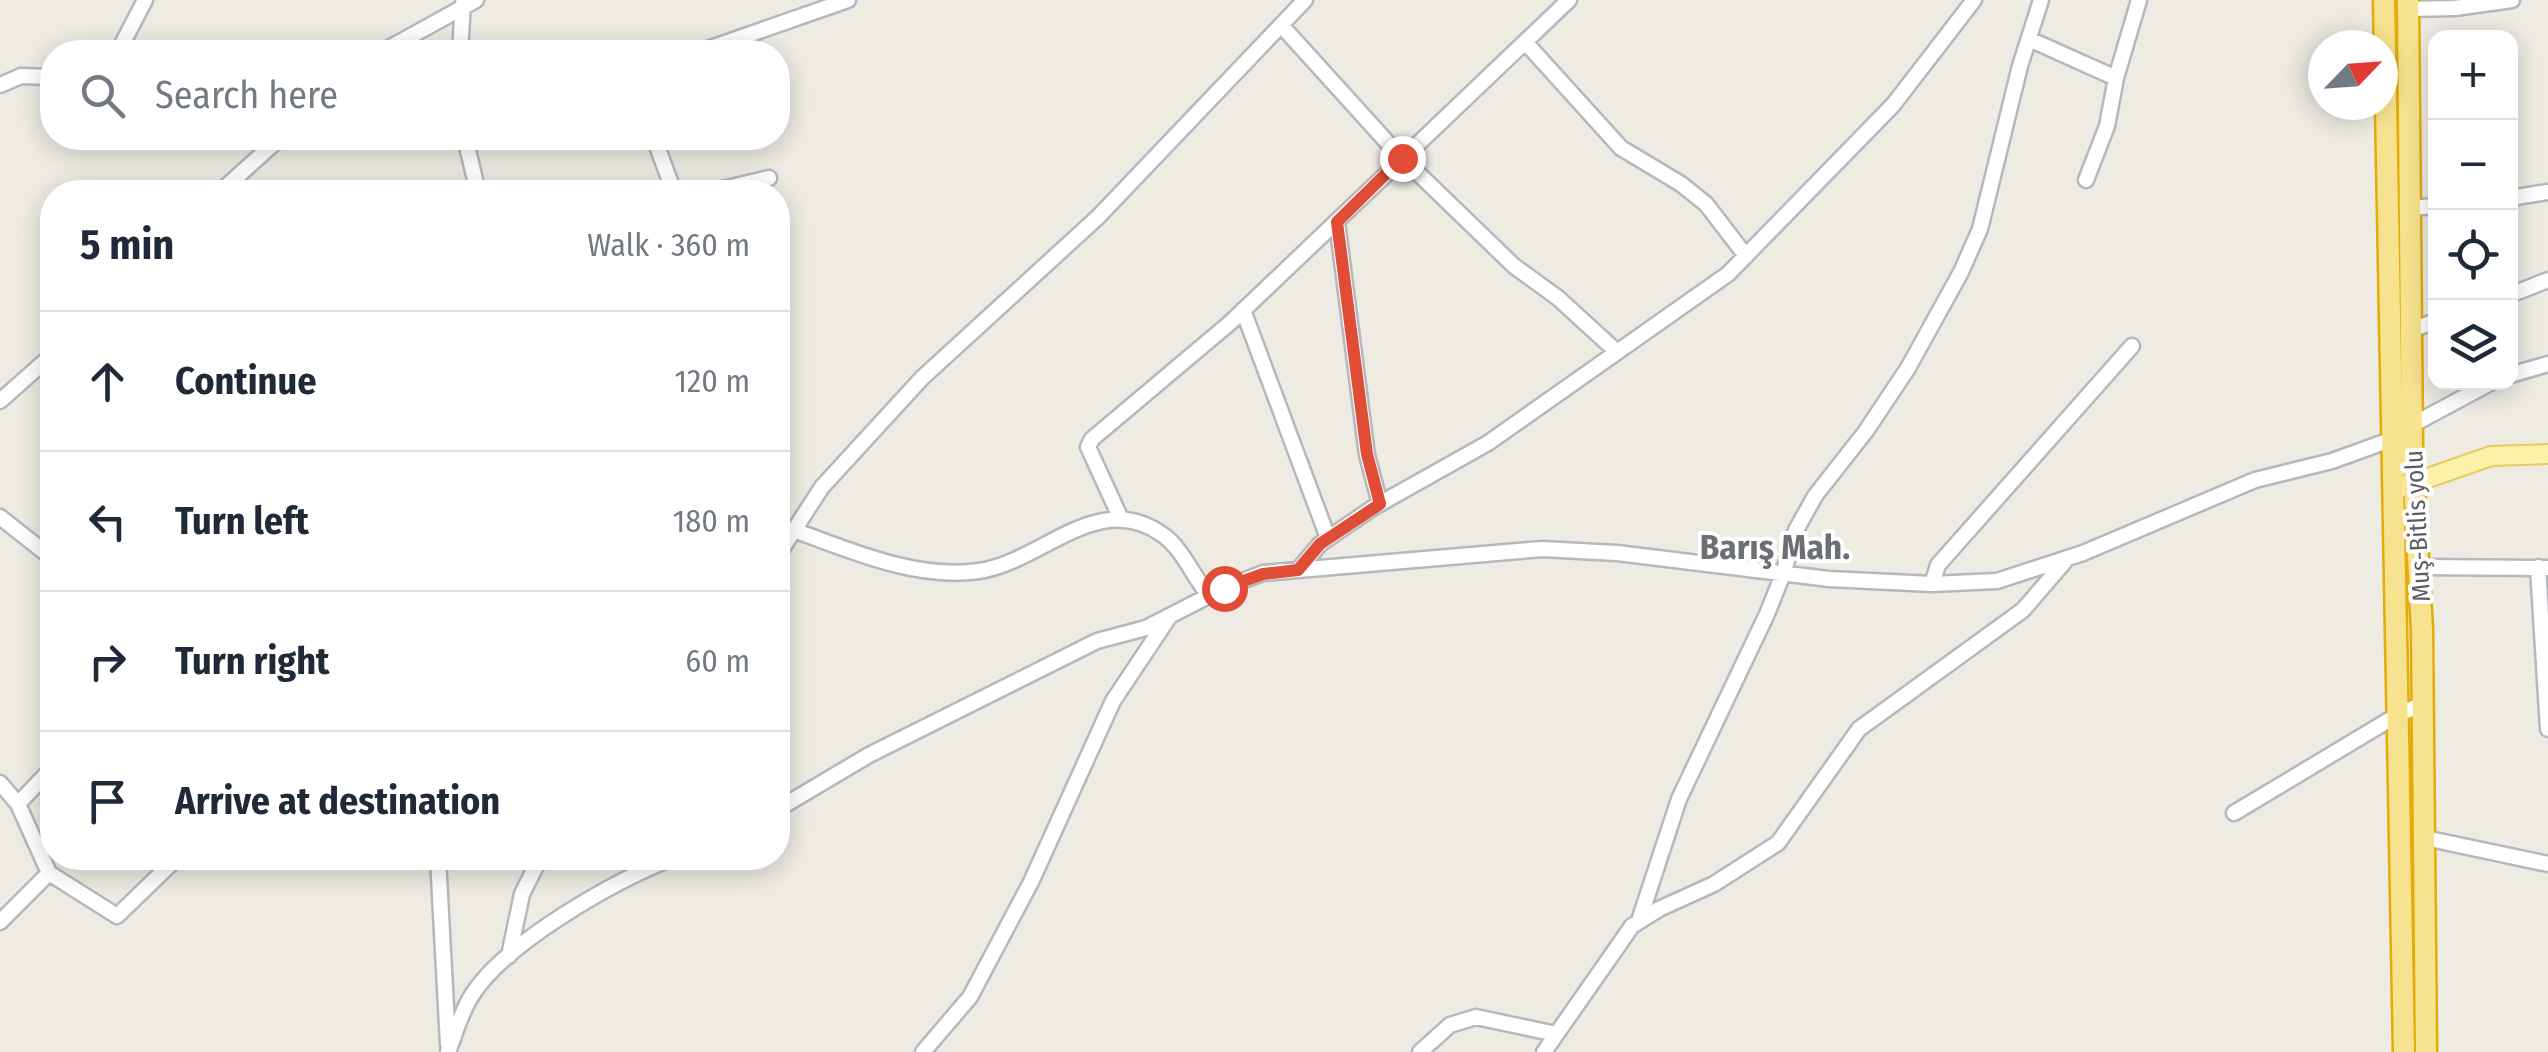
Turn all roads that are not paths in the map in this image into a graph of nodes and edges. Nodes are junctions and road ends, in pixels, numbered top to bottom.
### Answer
1 (145, 0) edge
2 (848, 0) edge
3 (1305, 0) edge
4 (1569, 0) edge
5 (1974, 0) edge
6 (2042, 0) edge
7 (2139, 0) edge
8 (2384, 0) edge
9 (2512, 0) edge
10 (467, 2) edge
11 (2408, 4) edge
12 (1280, 25) junction
13 (2029, 39) junction
14 (124, 40) edge
15 (402, 40) edge
16 (462, 40) edge
17 (733, 40) edge
18 (1525, 42) junction
19 (40, 77) edge
20 (2116, 78) junction
21 (0, 86) edge
22 (267, 150) edge
23 (468, 150) edge
24 (658, 150) edge
25 (1402, 158) junction
26 (769, 178) dead end
27 (233, 180) edge
28 (476, 180) edge
29 (670, 180) edge
30 (761, 180) edge
31 (2086, 180) dead end
32 (2548, 192) edge
33 (2518, 197) edge
34 (2428, 207) edge
35 (2410, 208) junction
36 (1337, 222) junction
37 (1746, 256) junction
38 (2548, 280) edge
39 (2518, 291) edge
40 (1243, 310) junction
41 (2428, 324) edge
42 (2411, 330) junction
43 (2132, 346) dead end
44 (1616, 351) junction
45 (2548, 364) edge
46 (40, 366) edge
47 (2518, 373) edge
48 (2480, 390) edge
49 (0, 401) edge
50 (2412, 435) junction
51 (2390, 440) junction
52 (2548, 454) edge
53 (2415, 482) junction
54 (2392, 491) junction
55 (1380, 504) junction
56 (0, 517) edge
57 (1121, 519) junction
58 (794, 530) junction
59 (790, 536) edge
60 (1328, 538) junction
61 (40, 549) edge
62 (2067, 558) junction
63 (2419, 568) junction
64 (2543, 568) edge
65 (1298, 570) junction
66 (1783, 574) junction
67 (1932, 584) junction
68 (1209, 596) junction
69 (1169, 616) junction
70 (2423, 704) junction
71 (2399, 714) junction
72 (2548, 729) edge
73 (40, 781) edge
74 (0, 783) edge
75 (790, 802) edge
76 (18, 804) junction
77 (2234, 813) dead end
78 (2425, 838) junction
79 (40, 855) edge
80 (2548, 864) edge
81 (46, 870) edge
82 (165, 870) edge
83 (439, 870) edge
84 (534, 870) edge
85 (642, 870) edge
86 (48, 874) junction
87 (1640, 921) junction
88 (0, 922) edge
89 (510, 956) junction
90 (1556, 1034) junction
91 (448, 1051) edge
92 (923, 1052) edge
93 (1420, 1052) edge
94 (1544, 1052) edge
95 (2404, 1052) edge
96 (2426, 1052) edge

1 - 14 street
2 - 17 street
3 - 12 street
4 - 18 street
5 - 37 street
6 - 13 street
7 - 20 street
8 - 51 highway, Muş-Bitlis yolu
9 - 11 street
10 - 15 street
10 - 16 street
11 - 35 highway, Muş-Bitlis yolu
12 - 25 street
12 - 58 street
13 - 20 street
13 - 66 street
18 - 25 street
18 - 37 street
19 - 21 street
20 - 31 street
22 - 27 street
23 - 28 street
24 - 29 street
25 - 36 street
25 - 44 street
26 - 30 street
32 - 33 street
34 - 35 street
35 - 42 highway, Muş-Bitlis yolu
36 - 40 street
36 - 55 street
37 - 44 street
38 - 39 street
40 - 57 street
40 - 60 street
41 - 42 street
42 - 50 highway, Muş-Bitlis yolu
43 - 67 street
44 - 55 street
45 - 47 street
46 - 49 street
48 - 50 street
50 - 51 street
50 - 53 highway, Muş-Bitlis yolu
51 - 54 highway, Muş-Bitlis yolu
51 - 62 street
52 - 53 main road
53 - 54 main road
53 - 63 highway, Muş-Bitlis yolu
54 - 71 highway, Muş-Bitlis yolu
55 - 60 street
56 - 61 street
57 - 58 street
57 - 68 street
58 - 59 street
60 - 65 street
62 - 67 street
62 - 87 street
63 - 64 street
63 - 70 highway, Muş-Bitlis yolu
64 - 72 street
65 - 66 street
65 - 68 street
66 - 67 street
66 - 87 street
68 - 69 street
69 - 75 street
69 - 92 street
70 - 71 street
70 - 78 highway, Muş-Bitlis yolu
71 - 77 street
71 - 95 highway, Muş-Bitlis yolu
73 - 76 street
74 - 76 street
76 - 79 street
78 - 80 street
78 - 96 highway, Muş-Bitlis yolu
81 - 86 street
82 - 86 street
83 - 91 street
84 - 89 street
85 - 89 street
86 - 88 street
87 - 90 street
89 - 91 street
90 - 93 street
90 - 94 street

